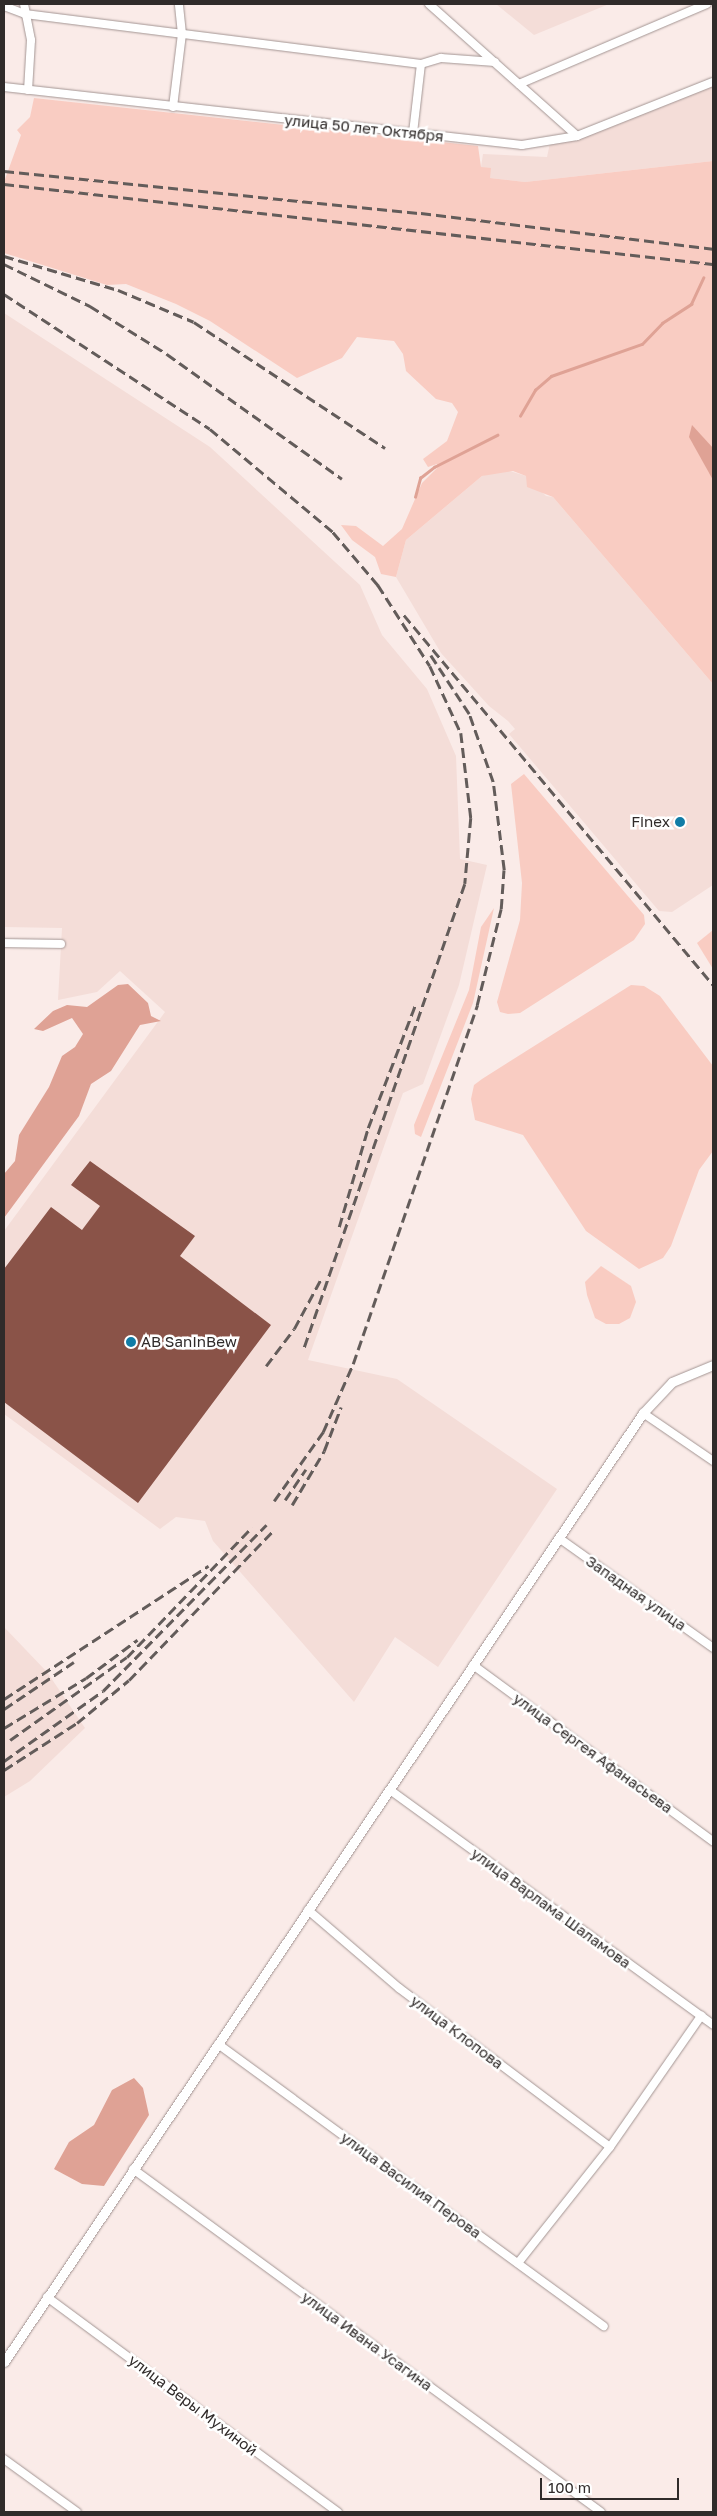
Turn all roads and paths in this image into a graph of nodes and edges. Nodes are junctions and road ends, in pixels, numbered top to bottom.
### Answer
1 (24, 4) edge
2 (179, 4) edge
3 (429, 4) edge
4 (707, 4) edge
5 (4, 6) edge
6 (25, 14) junction
7 (182, 34) junction
8 (495, 62) junction
9 (421, 64) junction
10 (713, 82) edge
11 (519, 84) junction
12 (4, 87) edge
13 (28, 90) junction
14 (173, 107) junction
15 (413, 133) junction
16 (577, 136) junction
17 (4, 943) edge
18 (61, 944) dead end
19 (713, 1365) edge
20 (643, 1413) junction
21 (713, 1461) edge
22 (558, 1538) junction
23 (713, 1648) edge
24 (473, 1665) junction
25 (390, 1790) junction
26 (713, 1841) edge
27 (308, 1910) junction
28 (701, 2016) junction
29 (713, 2025) edge
30 (218, 2044) junction
31 (610, 2147) junction
32 (133, 2169) junction
33 (518, 2263) junction
34 (47, 2297) junction
35 (604, 2326) dead end
36 (4, 2362) edge
37 (4, 2459) edge
38 (77, 2512) edge
39 (338, 2512) edge
40 (601, 2512) edge

1 - 6 street
2 - 7 street
3 - 8 street
4 - 11 street
5 - 6 street
6 - 7 street
6 - 13 street
7 - 9 street
7 - 14 street
8 - 9 street
8 - 11 street
9 - 15 street
10 - 16 street, улица 50 лет Октября
11 - 16 street
12 - 13 street, улица 50 лет Октября
13 - 14 street, улица 50 лет Октября
14 - 15 street, улица 50 лет Октября
15 - 16 street, улица 50 лет Октября
17 - 18 street
19 - 20 street
20 - 21 street
20 - 22 street
22 - 23 street, Западная улица
22 - 24 street
24 - 25 street
24 - 26 street, улица Сергея Афанасьева
25 - 27 street
25 - 28 street, улица Варлама Шаламова
27 - 30 street
27 - 31 street, улица Клопова
28 - 29 street, улица Варлама Шаламова
28 - 31 street
30 - 32 street
30 - 33 street, улица Василия Перова
31 - 33 street
32 - 34 street
32 - 40 street, улица Ивана Усагина
33 - 35 street, улица Василия Перова
34 - 36 street
34 - 39 street, улица Веры Мухиной
37 - 38 street

